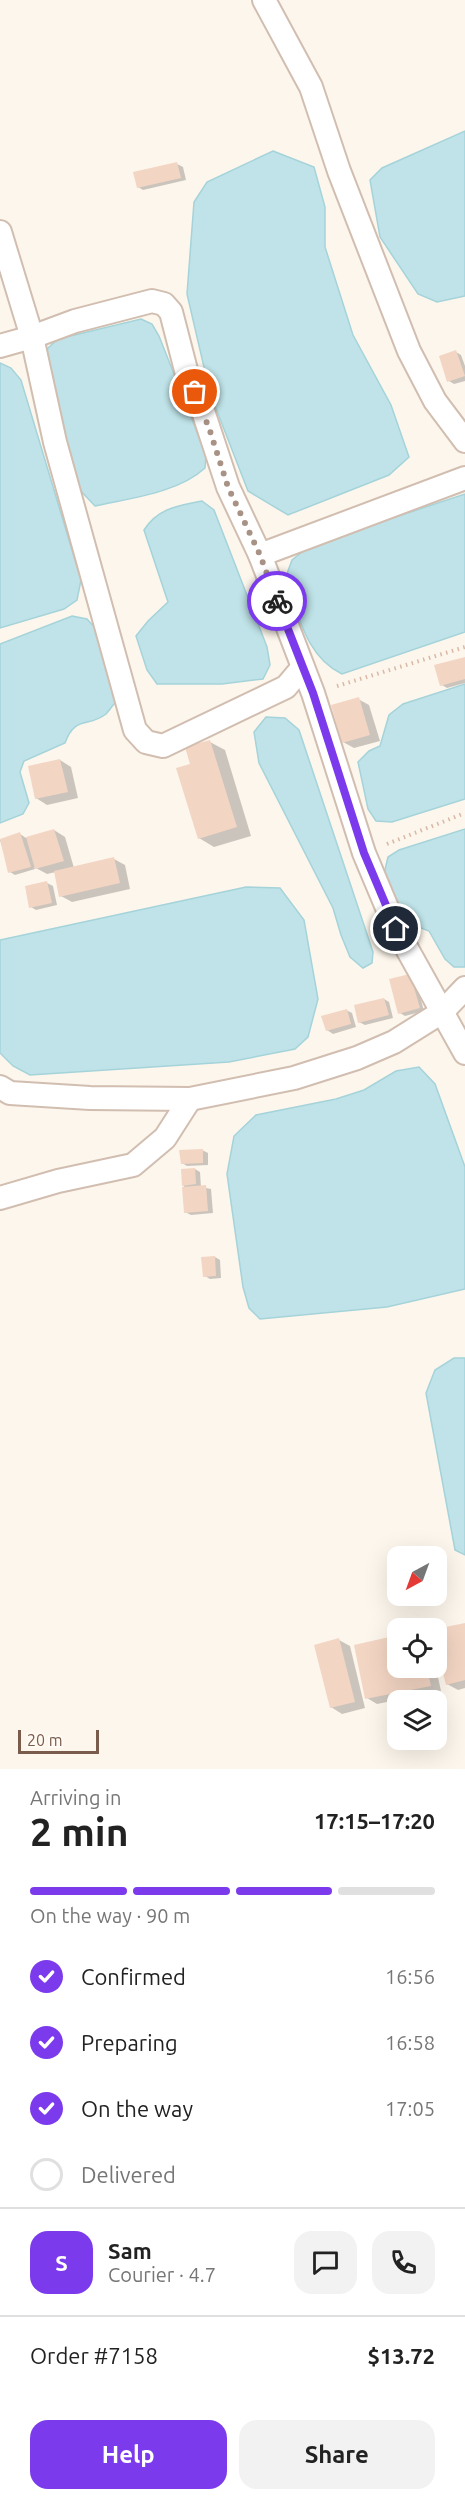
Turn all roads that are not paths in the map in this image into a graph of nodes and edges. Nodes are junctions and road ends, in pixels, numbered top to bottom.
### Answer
1 (264, 0) edge
2 (0, 232) edge
3 (32, 337) junction
4 (0, 345) edge
5 (465, 441) edge
6 (465, 478) edge
7 (260, 555) junction
8 (302, 668) junction
9 (465, 988) edge
10 (442, 1012) junction
11 (465, 1053) edge
12 (0, 1087) edge
13 (190, 1099) junction
14 (0, 1198) edge

1 - 5 street
2 - 3 street
3 - 4 street
3 - 7 street
3 - 8 street
6 - 7 street
7 - 8 street
8 - 10 street
9 - 10 street
10 - 11 street
10 - 13 street
12 - 13 street
13 - 14 street

